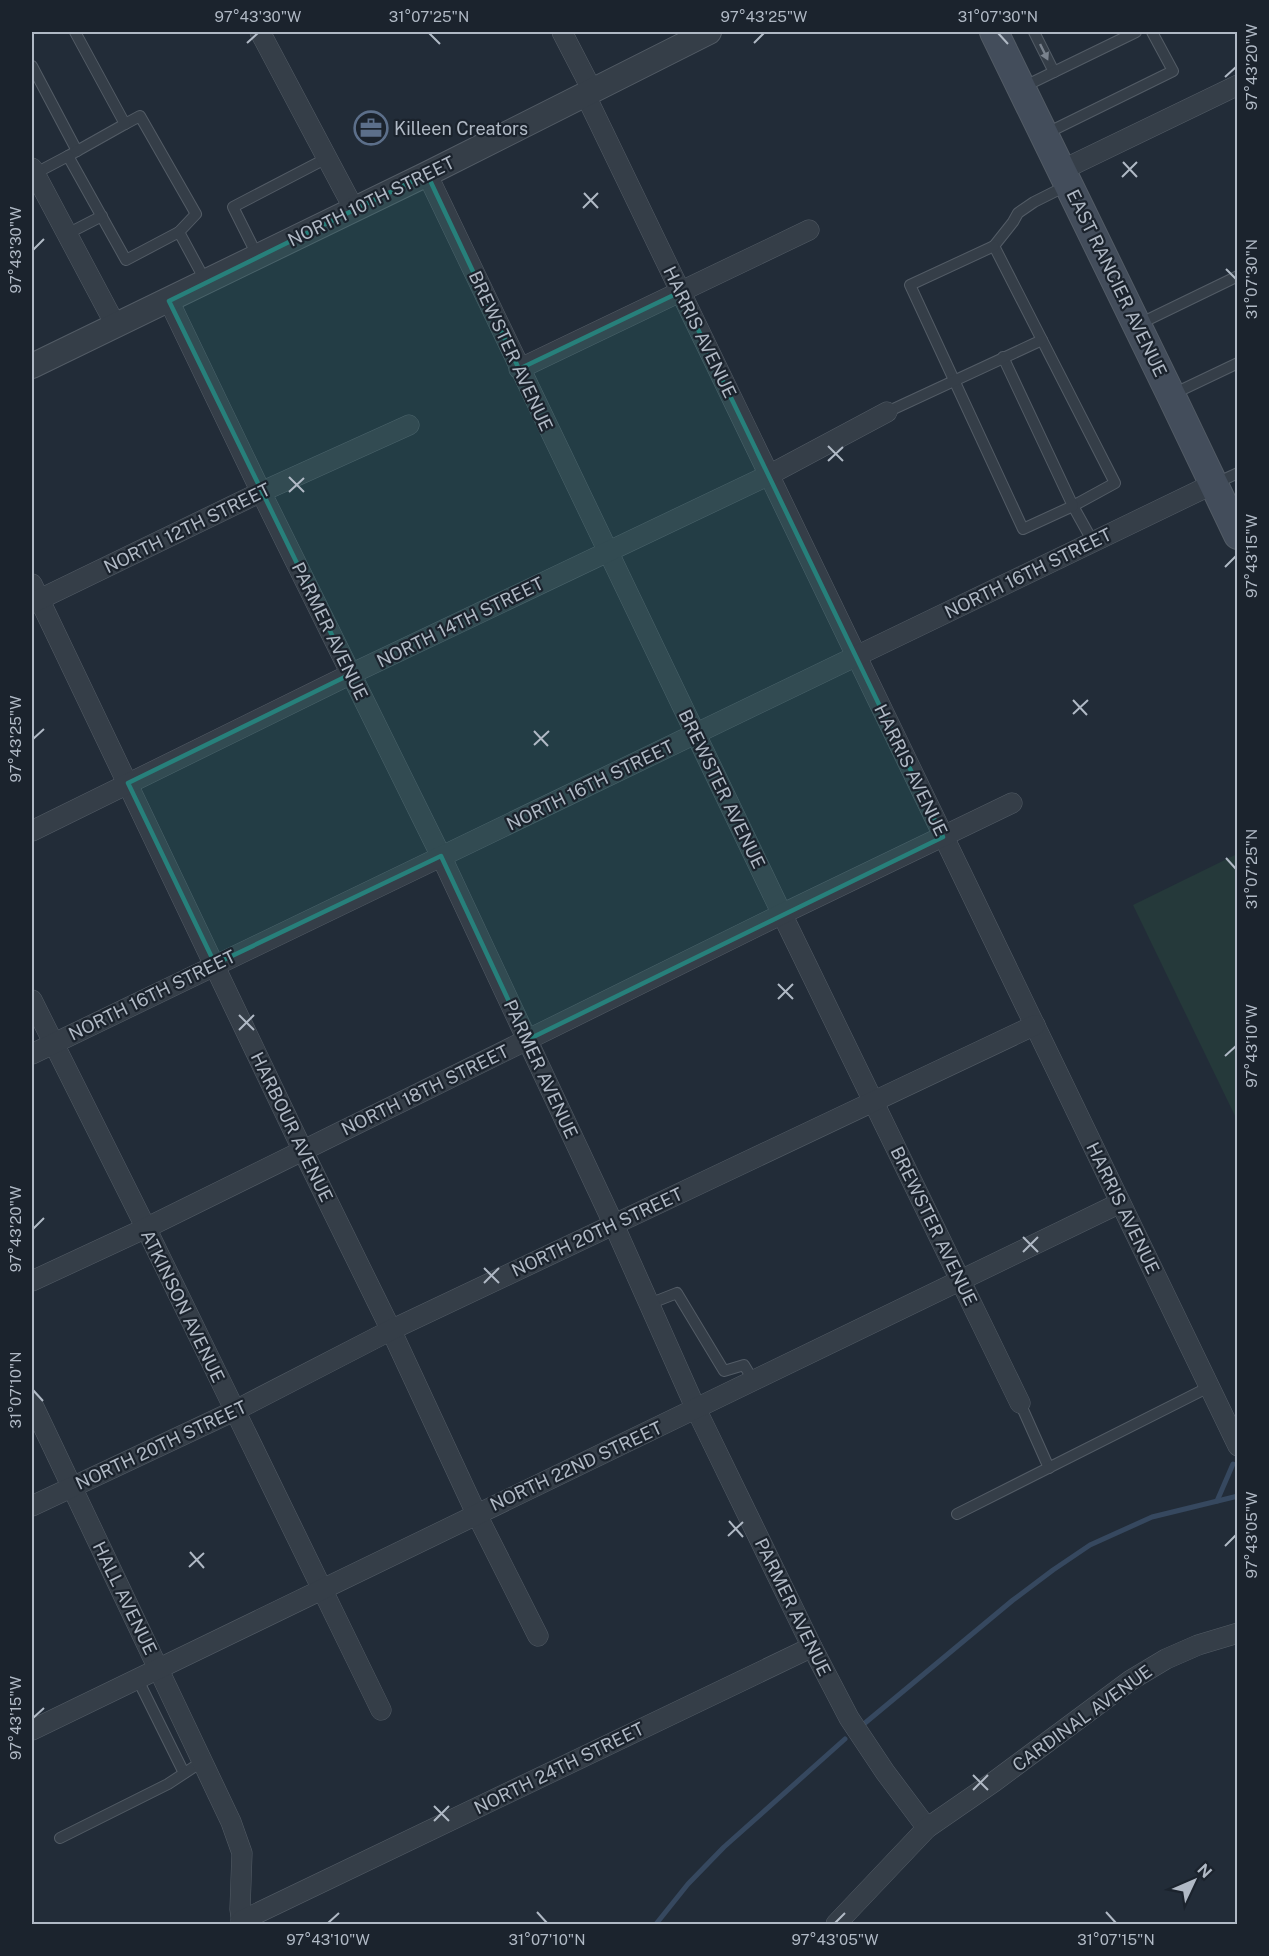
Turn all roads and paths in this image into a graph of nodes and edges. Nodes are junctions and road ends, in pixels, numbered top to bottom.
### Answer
1 (75, 32) edge
2 (260, 32) edge
3 (562, 32) edge
4 (709, 32) edge
5 (994, 32) edge
6 (1034, 32) edge
7 (1136, 32) edge
8 (1152, 32) edge
9 (32, 66) edge
10 (1054, 72) junction
11 (1238, 85) edge
12 (1022, 88) junction
13 (588, 92) junction
14 (125, 124) junction
15 (1045, 134) junction
16 (73, 154) junction
17 (327, 158) junction
18 (33, 171) edge
19 (427, 174) junction
20 (1065, 178) junction
21 (354, 209) junction
22 (102, 216) junction
23 (808, 230) dead end
24 (179, 232) junction
25 (68, 234) junction
26 (994, 246) junction
27 (258, 257) junction
28 (1238, 276) edge
29 (206, 282) junction
30 (680, 292) junction
31 (169, 301) junction
32 (1137, 325) junction
33 (117, 326) junction
34 (1042, 340) junction
35 (1004, 357) junction
36 (1238, 363) edge
37 (32, 366) edge
38 (519, 369) junction
39 (954, 380) junction
40 (1171, 395) junction
41 (887, 412) joint
42 (409, 425) dead end
43 (770, 475) junction
44 (1226, 479) edge
45 (261, 492) junction
46 (1072, 506) junction
47 (1238, 535) edge
48 (1093, 542) junction
49 (607, 551) junction
50 (34, 596) edge
51 (855, 656) junction
52 (351, 674) junction
53 (696, 735) junction
54 (128, 783) junction
55 (1012, 804) dead end
56 (32, 831) edge
57 (943, 837) junction
58 (441, 856) junction
59 (782, 914) junction
60 (215, 964) junction
61 (32, 1000) edge
62 (1035, 1025) junction
63 (527, 1040) junction
64 (52, 1044) junction
65 (32, 1054) edge
66 (873, 1100) junction
67 (303, 1151) junction
68 (1120, 1203) junction
69 (614, 1225) junction
70 (146, 1228) junction
71 (32, 1281) edge
72 (959, 1281) junction
73 (649, 1304) junction
74 (391, 1329) junction
75 (753, 1380) junction
76 (1209, 1387) junction
77 (32, 1403) edge
78 (1020, 1403) joint
79 (696, 1409) junction
80 (234, 1411) junction
81 (1238, 1446) edge
82 (1049, 1468) junction
83 (72, 1487) junction
84 (32, 1506) edge
85 (476, 1513) junction
86 (957, 1514) dead end
87 (321, 1588) junction
88 (1238, 1633) edge
89 (538, 1636) dead end
90 (812, 1647) junction
91 (158, 1667) junction
92 (137, 1678) junction
93 (381, 1710) dead end
94 (32, 1730) edge
95 (202, 1761) junction
96 (184, 1773) junction
97 (927, 1828) junction
98 (60, 1838) dead end
99 (241, 1923) edge
100 (836, 1924) edge

1 - 14 lane
2 - 17 street
3 - 13 street, HARRIS AVENUE
4 - 13 street, NORTH 10TH STREET
5 - 12 main road, EAST RANCIER AVENUE
6 -> 10 lane
7 - 10 lane
8 - 15 lane
9 - 16 lane
10 - 12 lane
11 - 20 street
12 - 15 main road, EAST RANCIER AVENUE
13 - 19 street, NORTH 10TH STREET
13 - 30 street, HARRIS AVENUE
14 - 16 lane
14 - 24 lane
15 - 20 main road, EAST RANCIER AVENUE
16 - 18 lane
16 - 22 lane
17 - 21 street
17 - 27 lane
18 - 25 street
19 - 21 street, NORTH 10TH STREET
19 - 38 street, BREWSTER AVENUE
20 - 26 lane
20 - 32 main road, EAST RANCIER AVENUE
21 - 27 street, NORTH 10TH STREET
22 - 24 lane
22 - 25 lane
23 - 30 street
24 - 29 lane
25 - 33 street
26 - 34 lane
26 - 39 lane
27 - 29 street, NORTH 10TH STREET
28 - 32 lane
29 - 31 street, NORTH 10TH STREET
30 - 38 street
30 - 43 street, HARRIS AVENUE
31 - 33 street, NORTH 10TH STREET
31 - 45 street, PARMER AVENUE
32 - 40 main road, EAST RANCIER AVENUE
33 - 37 street, NORTH 10TH STREET
34 - 35 lane
34 - 46 lane
35 - 39 lane
35 - 46 lane
36 - 40 lane
38 - 49 street, BREWSTER AVENUE
39 - 41 lane
39 - 46 lane
40 - 44 main road, EAST RANCIER AVENUE
41 - 43 street, NORTH 14TH STREET
42 - 45 street, NORTH 12TH STREET
43 - 49 street, NORTH 14TH STREET
43 - 51 street, HARRIS AVENUE
44 - 47 main road, EAST RANCIER AVENUE
44 - 48 street, NORTH 16TH STREET
45 - 50 street, NORTH 12TH STREET
45 - 52 street, PARMER AVENUE
46 - 48 lane
48 - 51 street, NORTH 16TH STREET
49 - 52 street, NORTH 14TH STREET
49 - 53 street, BREWSTER AVENUE
50 - 54 street, HARBOUR AVENUE
51 - 53 street, NORTH 16TH STREET
51 - 57 street, HARRIS AVENUE
52 - 54 street, NORTH 14TH STREET
52 - 58 street, PARMER AVENUE
53 - 58 street, NORTH 16TH STREET
53 - 59 street, BREWSTER AVENUE
54 - 56 street, NORTH 14TH STREET
54 - 60 street, HARBOUR AVENUE
55 - 57 street, NORTH 18TH STREET
57 - 59 street, NORTH 18TH STREET
57 - 62 street, HARRIS AVENUE
58 - 60 street, NORTH 16TH STREET
58 - 63 street, PARMER AVENUE
59 - 63 street, NORTH 18TH STREET
59 - 66 street, BREWSTER AVENUE
60 - 64 street, NORTH 16TH STREET
60 - 67 street, HARBOUR AVENUE
61 - 64 street, ATKINSON AVENUE
62 - 66 street, NORTH 20TH STREET
62 - 68 street, HARRIS AVENUE
63 - 67 street, NORTH 18TH STREET
63 - 69 street, PARMER AVENUE
64 - 65 street, NORTH 16TH STREET
64 - 70 street, ATKINSON AVENUE
66 - 69 street, NORTH 20TH STREET
66 - 72 street, BREWSTER AVENUE
67 - 70 street, NORTH 18TH STREET
67 - 74 street, HARBOUR AVENUE
68 - 72 street, NORTH 22ND STREET
68 - 76 street, HARRIS AVENUE
69 - 73 street, PARMER AVENUE
69 - 74 street, NORTH 20TH STREET
70 - 71 street, NORTH 18TH STREET
70 - 80 street, ATKINSON AVENUE
72 - 75 street, NORTH 22ND STREET
72 - 78 street, BREWSTER AVENUE
73 - 75 lane
73 - 79 street, PARMER AVENUE
74 - 80 street, NORTH 20TH STREET
74 - 85 street, HARBOUR AVENUE
75 - 79 street, NORTH 22ND STREET
76 - 81 street, HARRIS AVENUE
76 - 82 lane
77 - 83 street, HALL AVENUE
78 - 82 lane
79 - 85 street, NORTH 22ND STREET
79 - 90 street, PARMER AVENUE
80 - 83 street, NORTH 20TH STREET
80 - 87 street, ATKINSON AVENUE
82 - 86 lane
83 - 84 street, NORTH 20TH STREET
83 - 91 street, HALL AVENUE
85 - 87 street, NORTH 22ND STREET
85 - 89 street, HARBOUR AVENUE
87 - 91 street, NORTH 22ND STREET
87 - 93 street, ATKINSON AVENUE
88 - 97 street, CARDINAL AVENUE
90 - 97 street, PARMER AVENUE
90 - 99 street, NORTH 24TH STREET
91 - 92 street, NORTH 22ND STREET
91 - 95 street, HALL AVENUE
92 - 94 street, NORTH 22ND STREET
92 - 96 lane
95 - 96 lane
95 - 99 street, HALL AVENUE
96 - 98 lane
97 - 100 street, CARDINAL AVENUE

